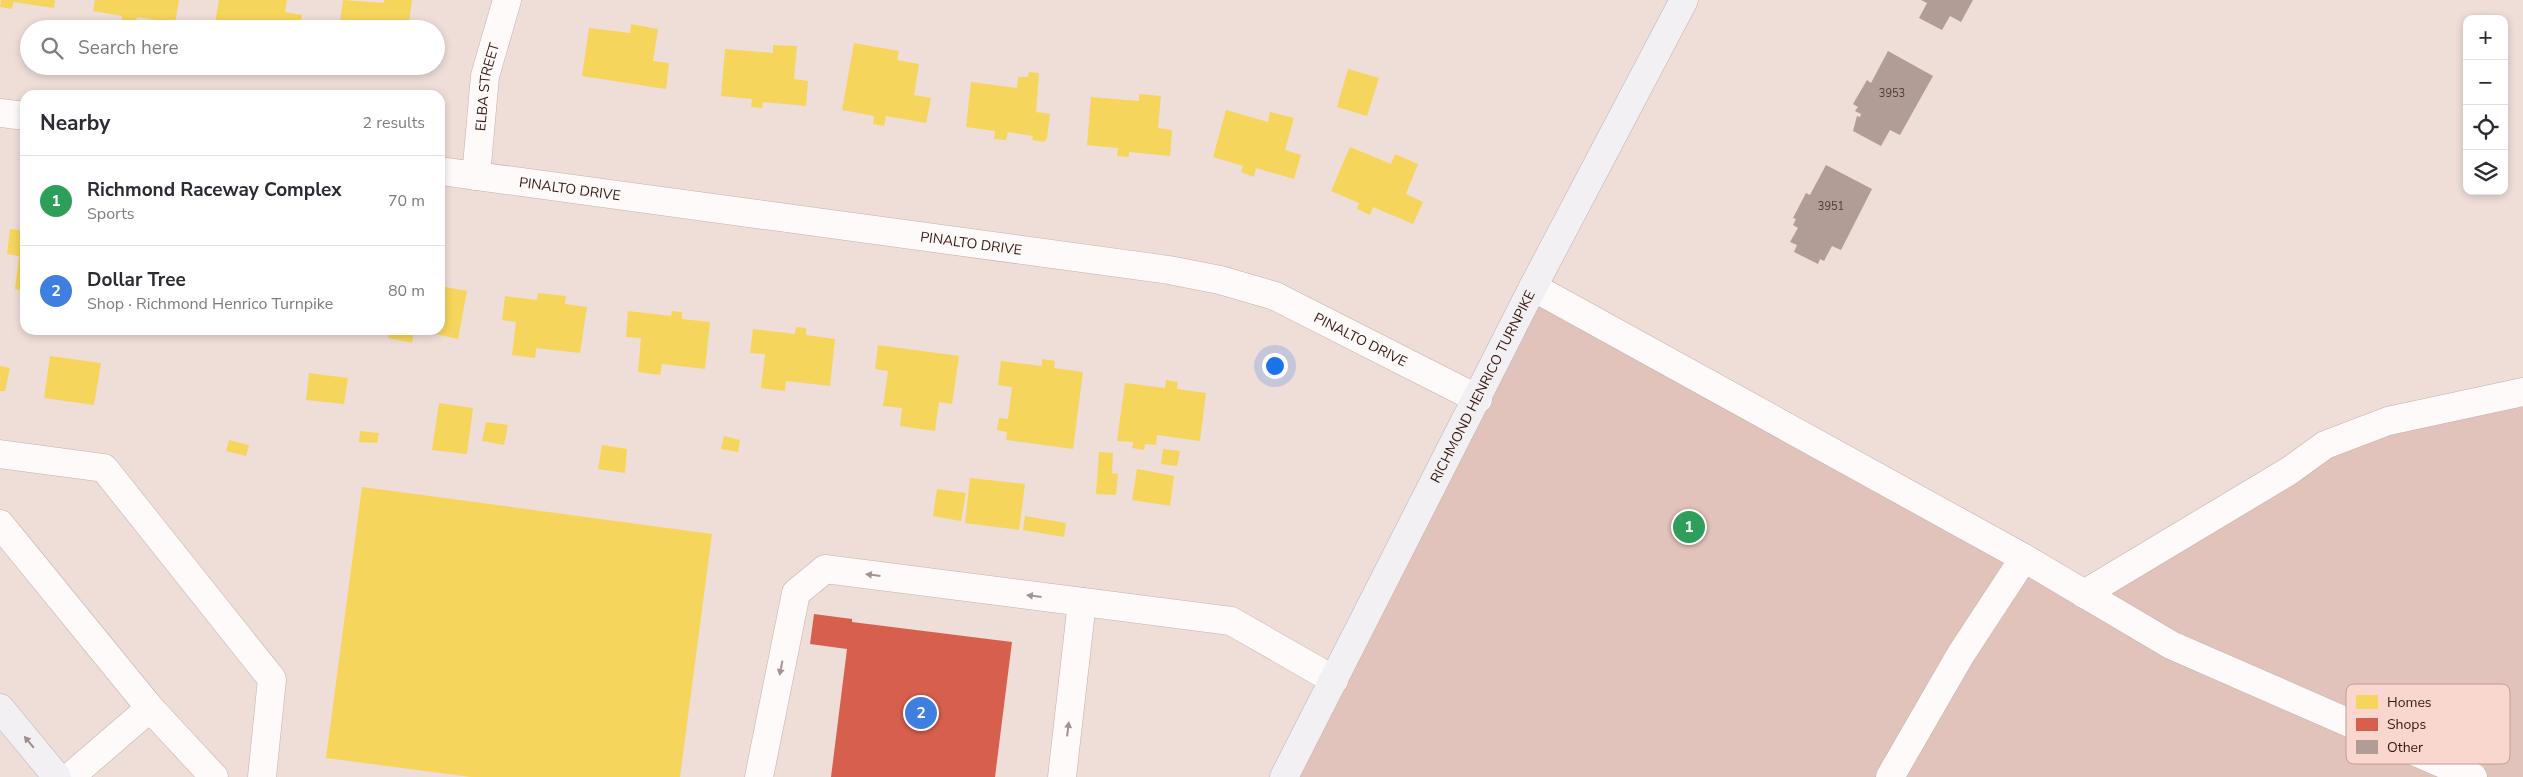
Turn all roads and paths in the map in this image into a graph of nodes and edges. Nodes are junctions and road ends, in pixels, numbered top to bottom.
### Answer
1 (507, 0) edge
2 (1684, 0) edge
3 (0, 113) edge
4 (20, 115) edge
5 (445, 172) edge
6 (476, 176) junction
7 (1533, 287) junction
8 (2523, 392) edge
9 (1478, 398) junction
10 (0, 454) edge
11 (0, 524) edge
12 (2024, 558) junction
13 (2084, 594) junction
14 (1082, 602) junction
15 (1334, 680) junction
16 (0, 708) edge
17 (150, 708) junction
18 (2346, 721) edge
19 (2443, 764) edge
20 (58, 777) edge
21 (70, 777) edge
22 (214, 777) edge
23 (262, 777) edge
24 (759, 777) edge
25 (1062, 777) edge
26 (1284, 777) edge
27 (1890, 777) edge
28 (2473, 777) edge

1 - 6 street, ELBA STREET
2 - 7 main road, RICHMOND HENRICO TURNPIKE
3 - 4 street
5 - 6 street, PINALTO DRIVE
6 - 9 street, PINALTO DRIVE
7 - 9 main road, RICHMOND HENRICO TURNPIKE
7 - 12 street
8 - 13 street
9 - 15 main road, RICHMOND HENRICO TURNPIKE
10 - 23 street
11 - 17 street
12 - 13 street
12 - 27 street
13 - 18 street
14 - 15 street
14 -> 24 street
25 -> 14 street
15 - 26 main road, RICHMOND HENRICO TURNPIKE
20 -> 16 main road
17 - 21 street
17 - 22 street
19 - 28 street

